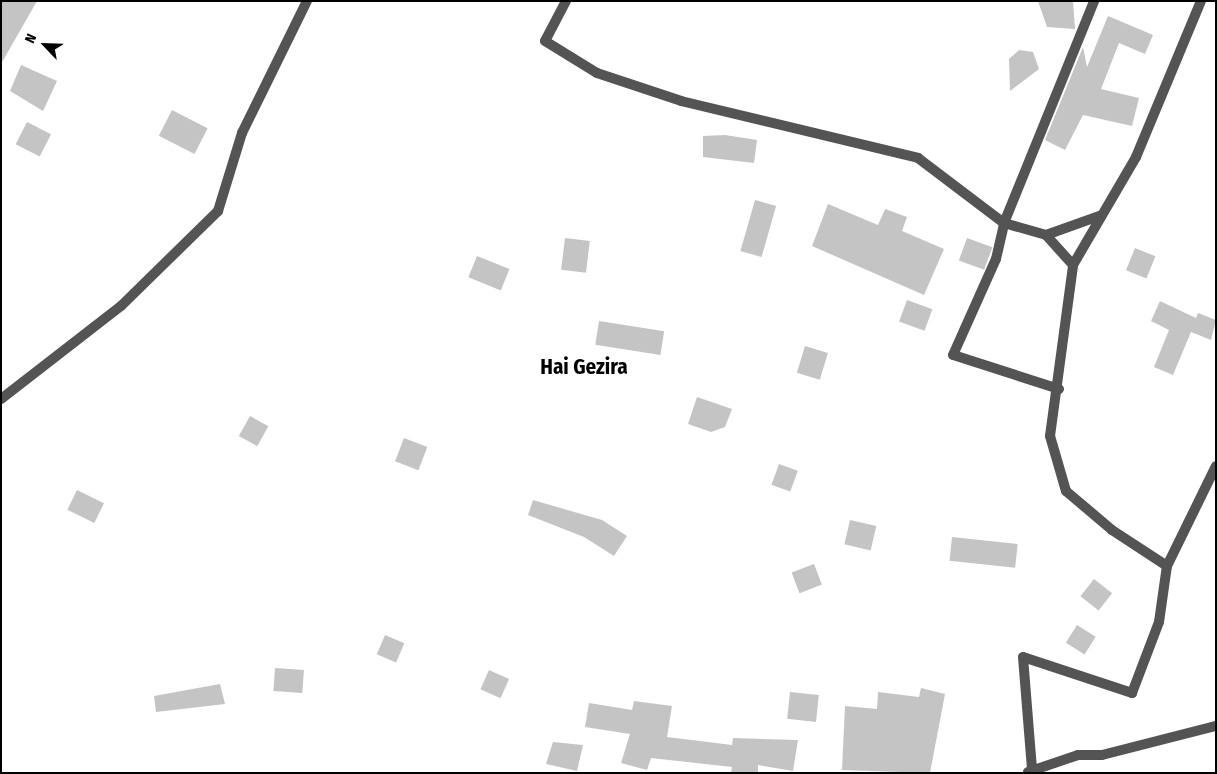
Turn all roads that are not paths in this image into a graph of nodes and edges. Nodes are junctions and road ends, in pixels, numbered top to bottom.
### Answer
1 (307, 1) edge
2 (566, 1) edge
3 (1094, 1) edge
4 (1202, 1) edge
5 (1102, 215) junction
6 (1004, 222) junction
7 (1046, 235) junction
8 (1073, 265) junction
9 (1059, 388) junction
10 (1, 399) edge
11 (1216, 466) edge
12 (1167, 566) junction
13 (1216, 726) edge
14 (1030, 771) edge

1 - 10 street
2 - 6 street
3 - 6 street
4 - 5 street
5 - 7 street
5 - 8 street
6 - 7 street
6 - 9 street
7 - 8 street
8 - 9 street
9 - 12 street
11 - 12 street
12 - 14 street
13 - 14 street

